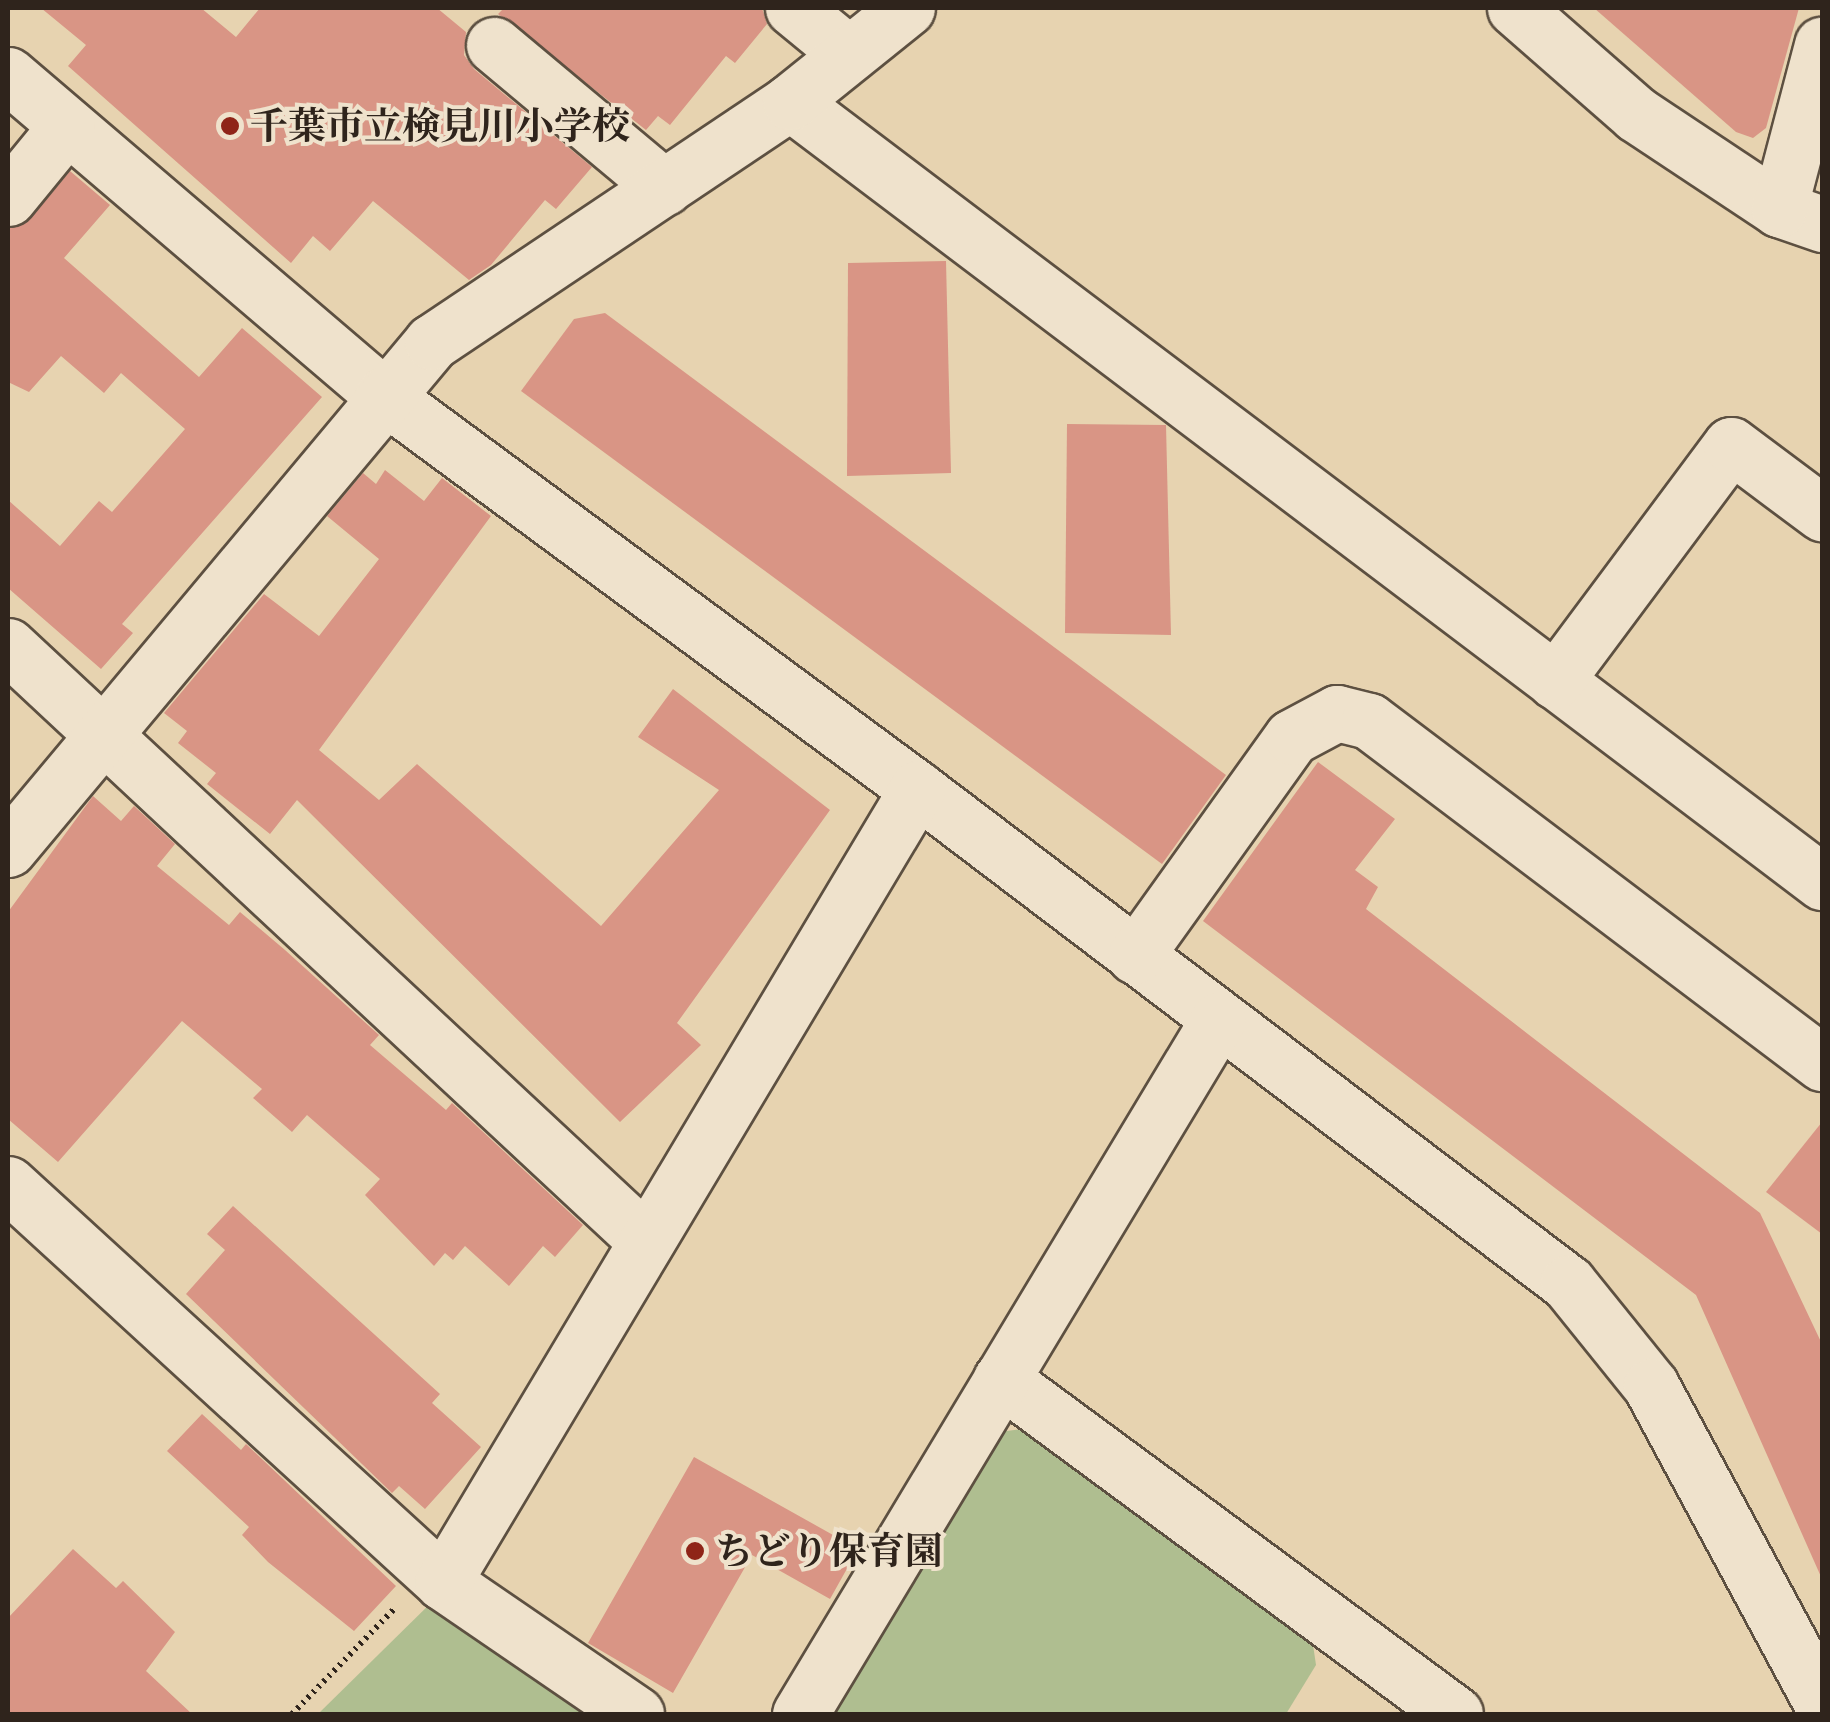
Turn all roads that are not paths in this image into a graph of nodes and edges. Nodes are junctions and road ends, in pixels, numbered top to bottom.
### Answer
1 (793, 8) edge
2 (906, 8) edge
3 (1515, 8) edge
4 (494, 45) dead end
5 (1822, 45) edge
6 (848, 54) junction
7 (8, 75) edge
8 (790, 102) junction
9 (67, 126) junction
10 (664, 187) junction
11 (8, 198) edge
12 (1801, 217) edge
13 (383, 395) junction
14 (1822, 514) edge
15 (8, 646) edge
16 (1555, 682) junction
17 (103, 735) junction
18 (917, 789) junction
19 (8, 849) edge
20 (1822, 882) edge
21 (1135, 956) junction
22 (1218, 1020) junction
23 (1822, 1063) edge
24 (8, 1184) edge
25 (646, 1241) junction
26 (1001, 1378) junction
27 (443, 1582) junction
28 (1816, 1703) edge
29 (636, 1714) edge
30 (800, 1714) edge
31 (1455, 1714) edge

1 - 6 street
2 - 6 street
3 - 12 street
4 - 10 street
5 - 12 street
6 - 8 street
7 - 9 street
8 - 10 street
8 - 16 street
9 - 11 street
9 - 13 street
10 - 13 street
13 - 17 street
13 - 18 street
14 - 16 street
15 - 17 street
16 - 20 street
17 - 19 street
17 - 25 street
18 - 21 street
18 - 25 street
21 - 22 street
21 - 23 street
22 - 26 street
22 - 28 street
24 - 27 street
25 - 27 street
26 - 30 street
26 - 31 street
27 - 29 street

